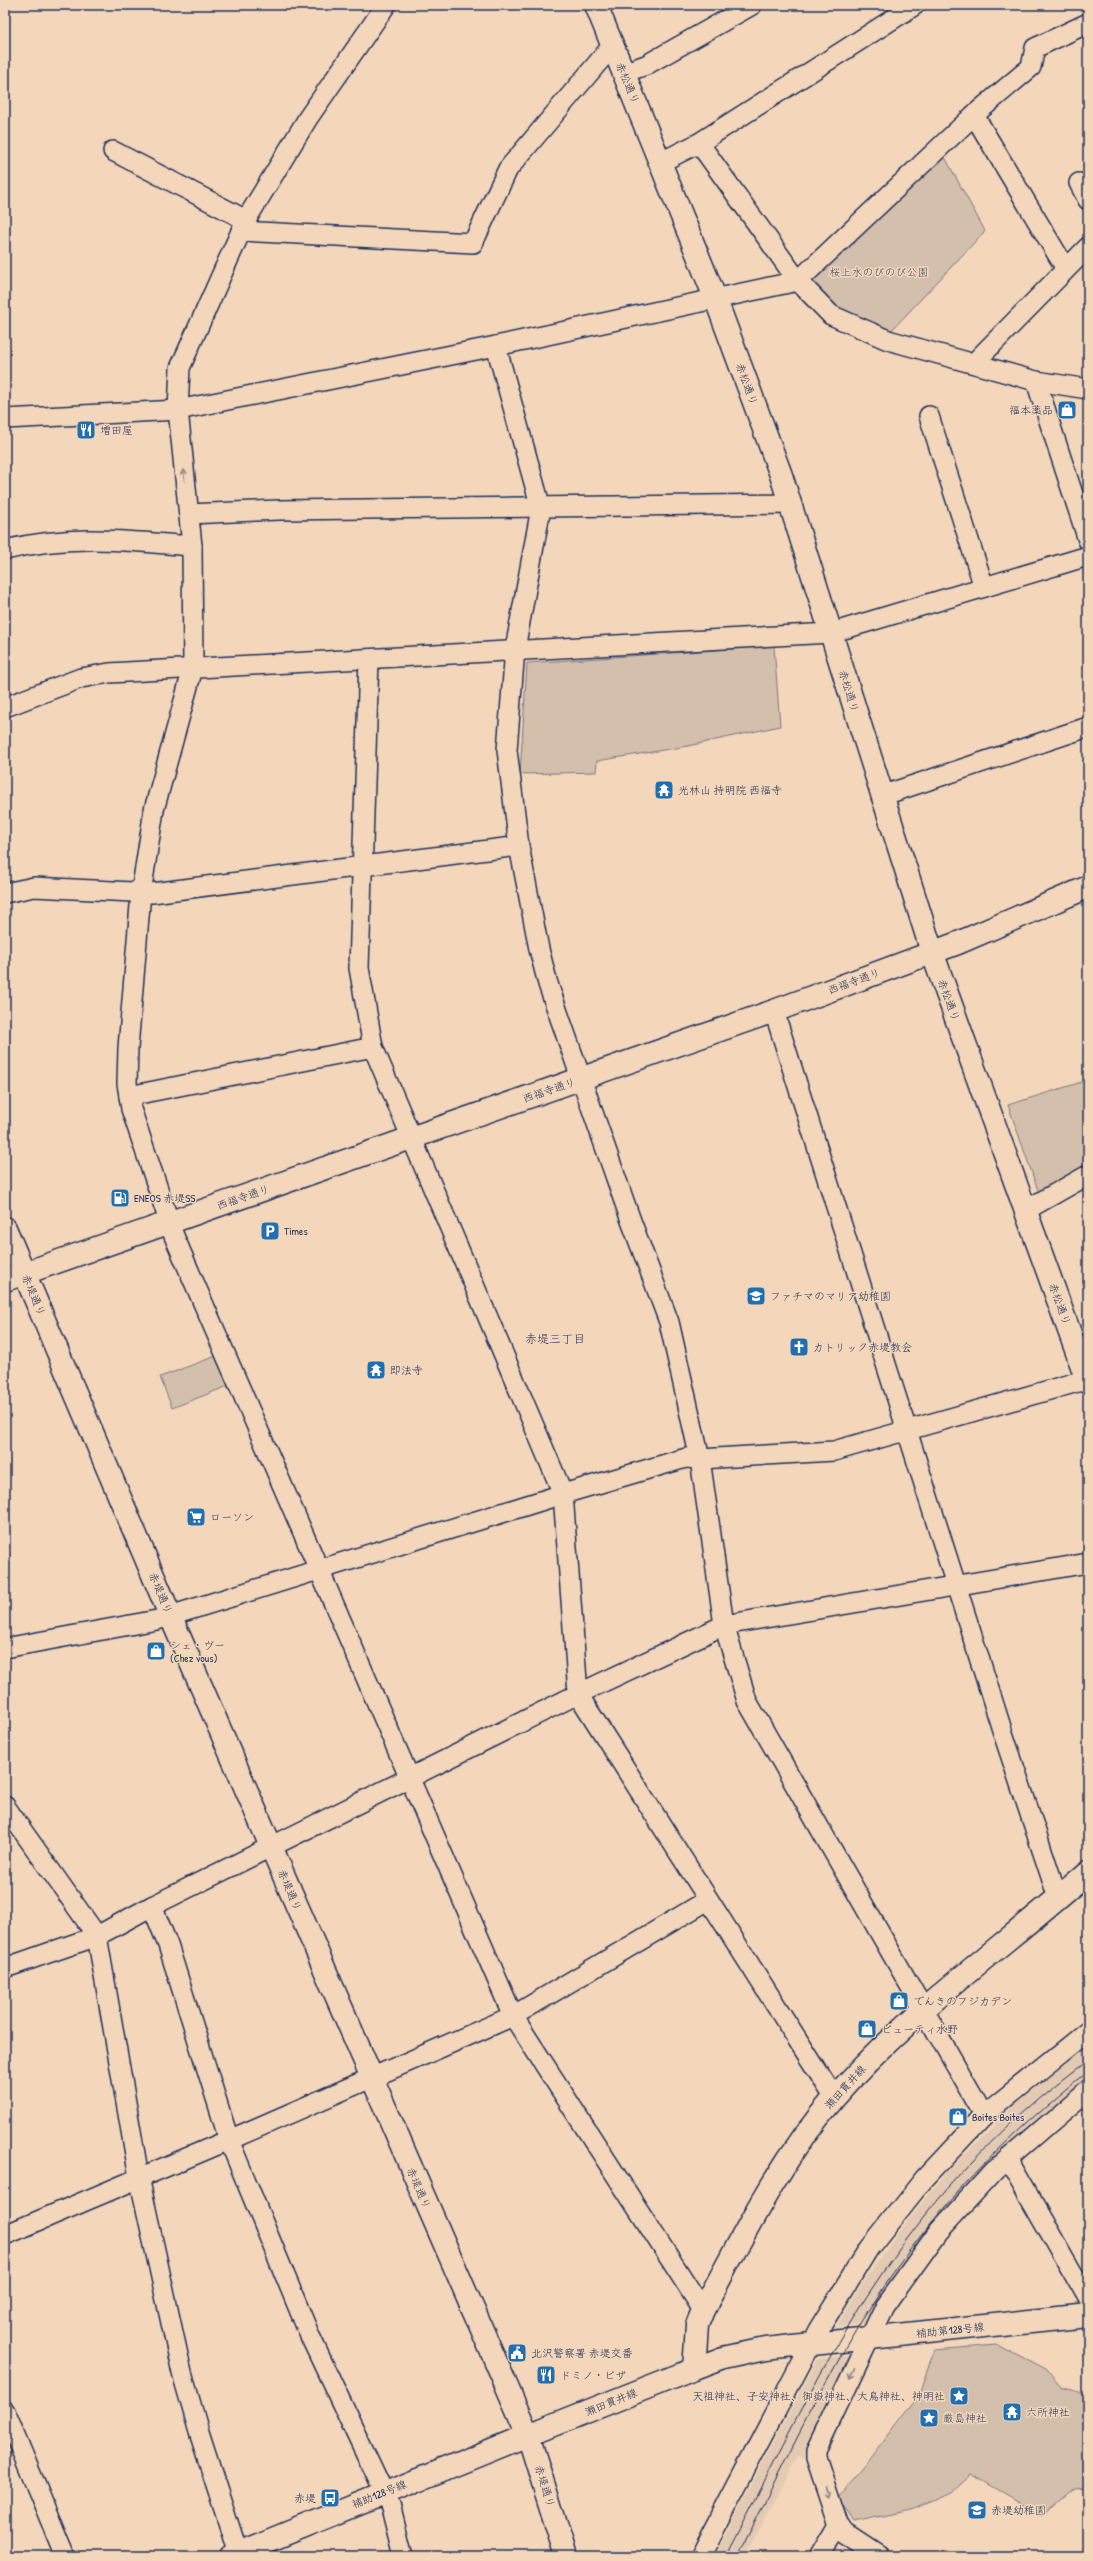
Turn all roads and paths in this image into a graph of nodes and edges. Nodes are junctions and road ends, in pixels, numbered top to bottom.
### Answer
1 (386, 5) edge
2 (596, 5) edge
3 (752, 5) edge
4 (915, 5) edge
5 (1088, 23) edge
6 (612, 46) junction
7 (623, 73) junction
8 (974, 115) junction
9 (699, 143) junction
10 (113, 151) dead end
11 (661, 162) junction
12 (244, 225) junction
13 (1088, 247) edge
14 (1066, 269) junction
15 (798, 281) junction
16 (716, 300) junction
17 (496, 346) junction
18 (975, 362) junction
19 (1036, 381) junction
20 (1088, 389) edge
21 (178, 410) junction
22 (929, 416) dead end
23 (5, 419) edge
24 (791, 504) junction
25 (541, 508) junction
26 (189, 514) junction
27 (1088, 540) edge
28 (192, 546) junction
29 (5, 550) edge
30 (1088, 556) edge
31 (984, 587) junction
32 (831, 633) junction
33 (515, 649) junction
34 (369, 658) junction
35 (193, 668) junction
36 (5, 707) edge
37 (1088, 727) edge
38 (882, 796) junction
39 (519, 846) junction
40 (362, 866) junction
41 (1088, 887) edge
42 (5, 893) edge
43 (141, 893) junction
44 (932, 952) junction
45 (774, 1011) junction
46 (373, 1047) junction
47 (580, 1079) junction
48 (129, 1096) junction
49 (412, 1138) junction
50 (1088, 1175) edge
51 (1026, 1210) junction
52 (168, 1222) junction
53 (5, 1228) edge
54 (15, 1277) edge
55 (1088, 1381) edge
56 (906, 1429) junction
57 (700, 1459) junction
58 (563, 1494) junction
59 (1088, 1563) edge
60 (319, 1570) junction
61 (957, 1585) junction
62 (170, 1615) junction
63 (724, 1625) junction
64 (5, 1648) edge
65 (578, 1694) junction
66 (409, 1778) junction
67 (5, 1806) edge
68 (272, 1848) junction
69 (1088, 1872) edge
70 (1058, 1898) junction
71 (708, 1900) junction
72 (152, 1906) junction
73 (97, 1936) junction
74 (5, 1968) edge
75 (924, 2010) junction
76 (513, 2016) junction
77 (1088, 2031) edge
78 (371, 2078) junction
79 (1088, 2090) edge
80 (834, 2097) junction
81 (984, 2115) junction
82 (229, 2140) junction
83 (1008, 2159) junction
84 (139, 2177) junction
85 (5, 2235) edge
86 (1088, 2299) edge
87 (703, 2310) junction
88 (1088, 2315) edge
89 (870, 2338) junction
90 (812, 2344) junction
91 (694, 2369) junction
92 (5, 2411) edge
93 (528, 2435) junction
94 (381, 2493) junction
95 (838, 2524) junction
96 (236, 2555) edge
97 (65, 2556) edge
98 (403, 2556) edge
99 (566, 2556) edge
100 (700, 2556) edge
101 (819, 2556) edge
102 (879, 2556) edge

1 - 12 street
2 - 6 street, 赤松通り
3 - 7 street
4 - 9 street
5 - 8 street
6 - 7 street, 赤松通り
6 - 12 street
7 - 11 street, 赤松通り
8 - 14 street
8 - 15 street
9 - 11 street
9 - 15 street
10 - 12 street
11 - 16 street, 赤松通り
12 - 21 street
13 - 14 street
14 - 18 street
15 - 16 street
15 - 18 street
16 - 17 street
16 - 24 street, 赤松通り
17 - 21 street
17 - 25 street
18 - 19 street
19 - 20 street
19 - 27 street
21 - 23 street
26 -> 21 street
22 - 31 street
24 - 25 street
24 - 32 street, 赤松通り
25 - 26 street
25 - 33 street
26 - 28 street
28 - 29 street
28 - 35 street
30 - 31 street
31 - 32 street
32 - 33 street
32 - 38 street, 赤松通り
33 - 34 street
33 - 39 street
34 - 35 street
34 - 40 street
35 - 36 street
35 - 43 street
37 - 38 street
38 - 44 street, 赤松通り
39 - 40 street
39 - 47 street
40 - 43 street
40 - 46 street
41 - 44 street, 西福寺通り
42 - 43 street
43 - 48 street
44 - 45 street, 西福寺通り
44 - 51 street, 赤松通り
45 - 47 street, 西福寺通り
45 - 56 street
46 - 48 street
46 - 49 street
47 - 49 street, 西福寺通り
47 - 57 street
48 - 52 street
49 - 52 street, 西福寺通り
49 - 58 street
50 - 51 street
51 - 55 street, 赤松通り
52 - 54 street, 西福寺通り
52 - 60 street
53 - 54 street, 赤堤通り
54 - 62 street, 赤堤通り
55 - 56 street
56 - 57 street
56 - 61 street
57 - 58 street
57 - 63 street
58 - 60 street
58 - 65 street
59 - 61 street
60 - 62 street
60 - 66 street
61 - 63 street
61 - 70 street
62 - 64 street
62 - 68 street, 赤堤通り
63 - 65 street
63 - 75 street
65 - 66 street
65 - 71 street
66 - 68 street
66 - 76 street
67 - 73 street
68 - 72 street
68 - 78 street, 赤堤通り
69 - 70 street, 瀬田貫井線
70 - 75 street, 瀬田貫井線
71 - 76 street
71 - 80 street
72 - 73 street
72 - 82 street
73 - 74 street
73 - 84 street
75 - 80 street, 瀬田貫井線
75 - 81 street
76 - 78 street
76 - 87 street
77 - 81 street
78 - 82 street
78 - 93 street, 赤堤通り
79 - 83 street
80 - 87 street, 瀬田貫井線
81 - 90 street
82 - 84 street
82 - 94 street
83 - 86 street
83 - 89 street
84 - 85 street
84 - 96 street
87 - 91 street, 瀬田貫井線
88 - 89 street, 補助第128号線
89 - 90 street, 補助第128号線
89 -> 95 street
90 - 91 street, 瀬田貫井線
90 - 100 street
91 - 93 street, 瀬田貫井線
92 - 97 street
93 - 94 street, 補助128号線
93 - 99 street, 赤堤通り
94 - 96 street, 補助128号線
94 - 98 street
95 - 101 street
95 - 102 street

